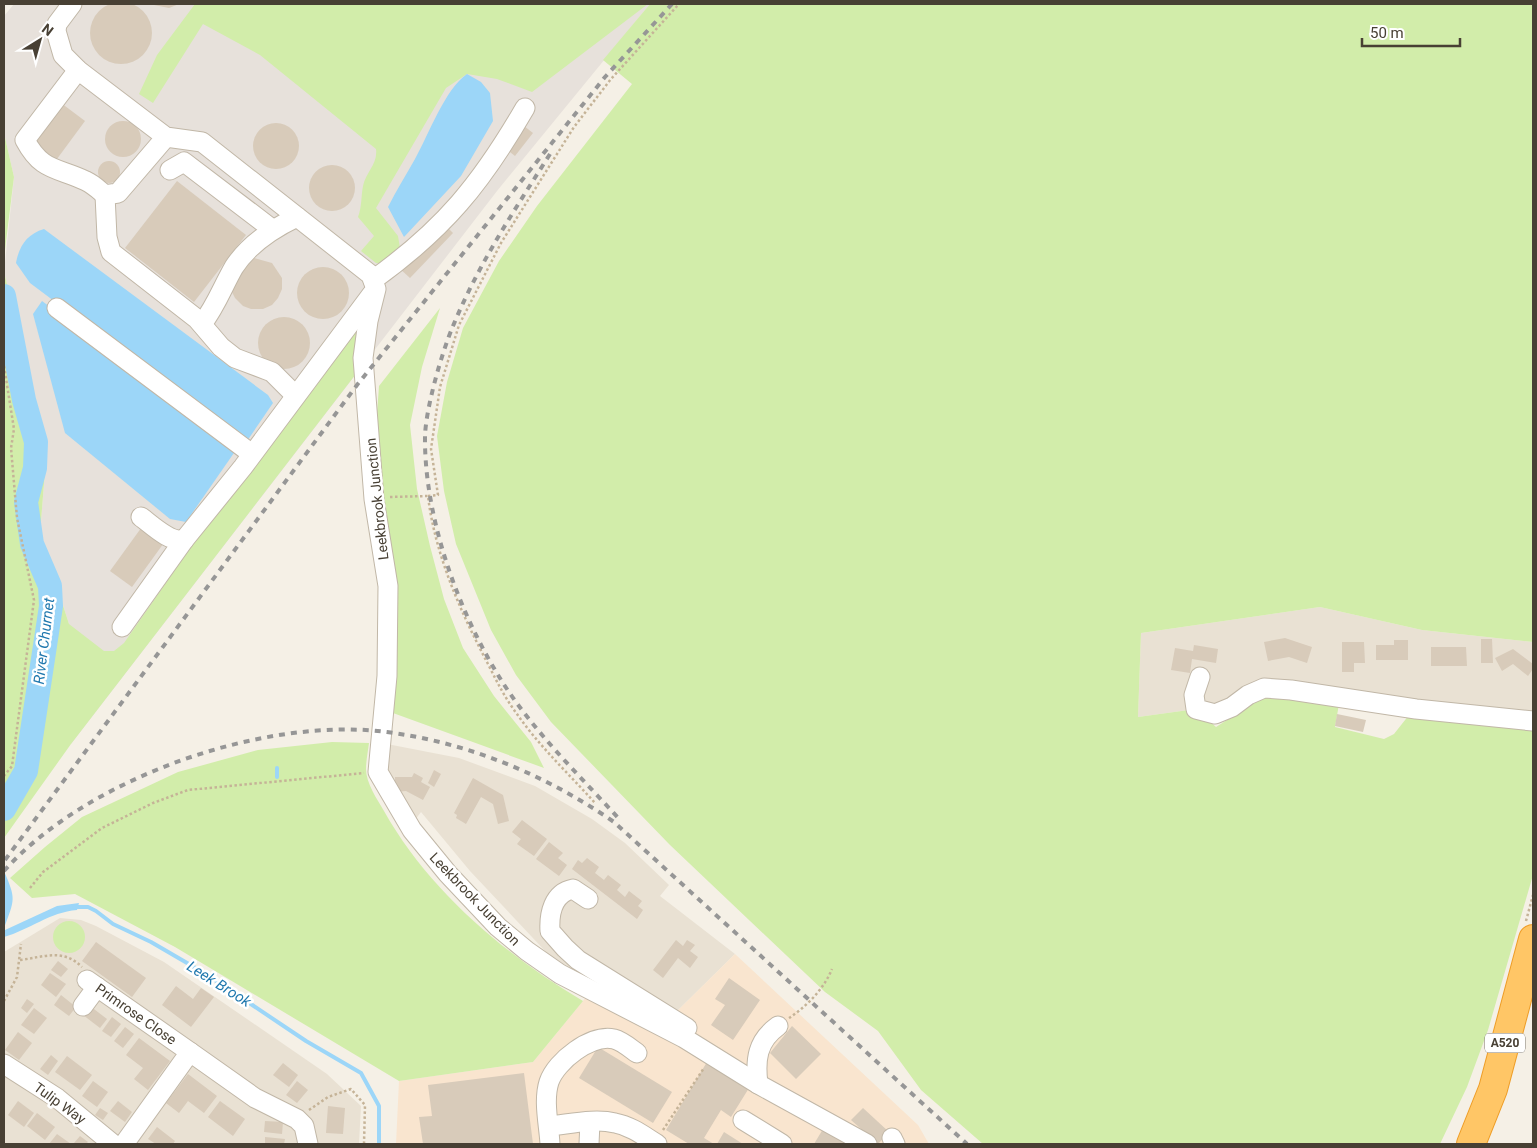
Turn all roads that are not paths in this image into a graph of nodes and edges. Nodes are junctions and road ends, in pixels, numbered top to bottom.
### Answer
1 (72, 4) edge
2 (78, 70) junction
3 (525, 108) dead end
4 (166, 137) junction
5 (170, 170) dead end
6 (105, 195) junction
7 (298, 217) junction
8 (272, 229) junction
9 (374, 285) junction
10 (57, 308) dead end
11 (202, 324) junction
12 (295, 396) junction
13 (252, 454) junction
14 (141, 517) dead end
15 (184, 540) junction
16 (122, 627) dead end
17 (1200, 677) dead end
18 (1533, 721) edge
19 (588, 899) dead end
20 (1533, 939) edge
21 (83, 1006) dead end
22 (778, 1026) road end
23 (190, 1052) junction
24 (637, 1053) dead end
25 (712, 1054) junction
26 (4, 1064) edge
27 (758, 1084) junction
28 (743, 1120) dead end
29 (590, 1122) junction
30 (549, 1135) edge
31 (656, 1143) edge
32 (113, 1144) edge
33 (124, 1144) edge
34 (308, 1144) edge
35 (589, 1144) edge
36 (782, 1144) edge
37 (866, 1144) edge
38 (1471, 1144) edge

1 - 2 street
2 - 4 street
2 - 6 street
3 - 9 street
4 - 6 street
4 - 7 street
5 - 8 street
6 - 11 street
7 - 8 street
7 - 9 street
8 - 11 street
9 - 12 street
9 - 25 street, Leekbrook Junction
10 - 13 street
11 - 12 street
12 - 13 street
13 - 15 street
14 - 15 street
15 - 16 street
17 - 18 street
19 - 25 street
20 - 38 highway, A520
21 - 23 street, Primrose Close
22 - 27 street
23 - 33 street, Primrose Close
23 - 34 street
24 - 30 street
25 - 27 street, Leekbrook Junction
26 - 32 street, Tulip Way
27 - 37 street, Leekbrook Junction
28 - 36 street
29 - 30 street
29 - 31 street
29 - 35 street

